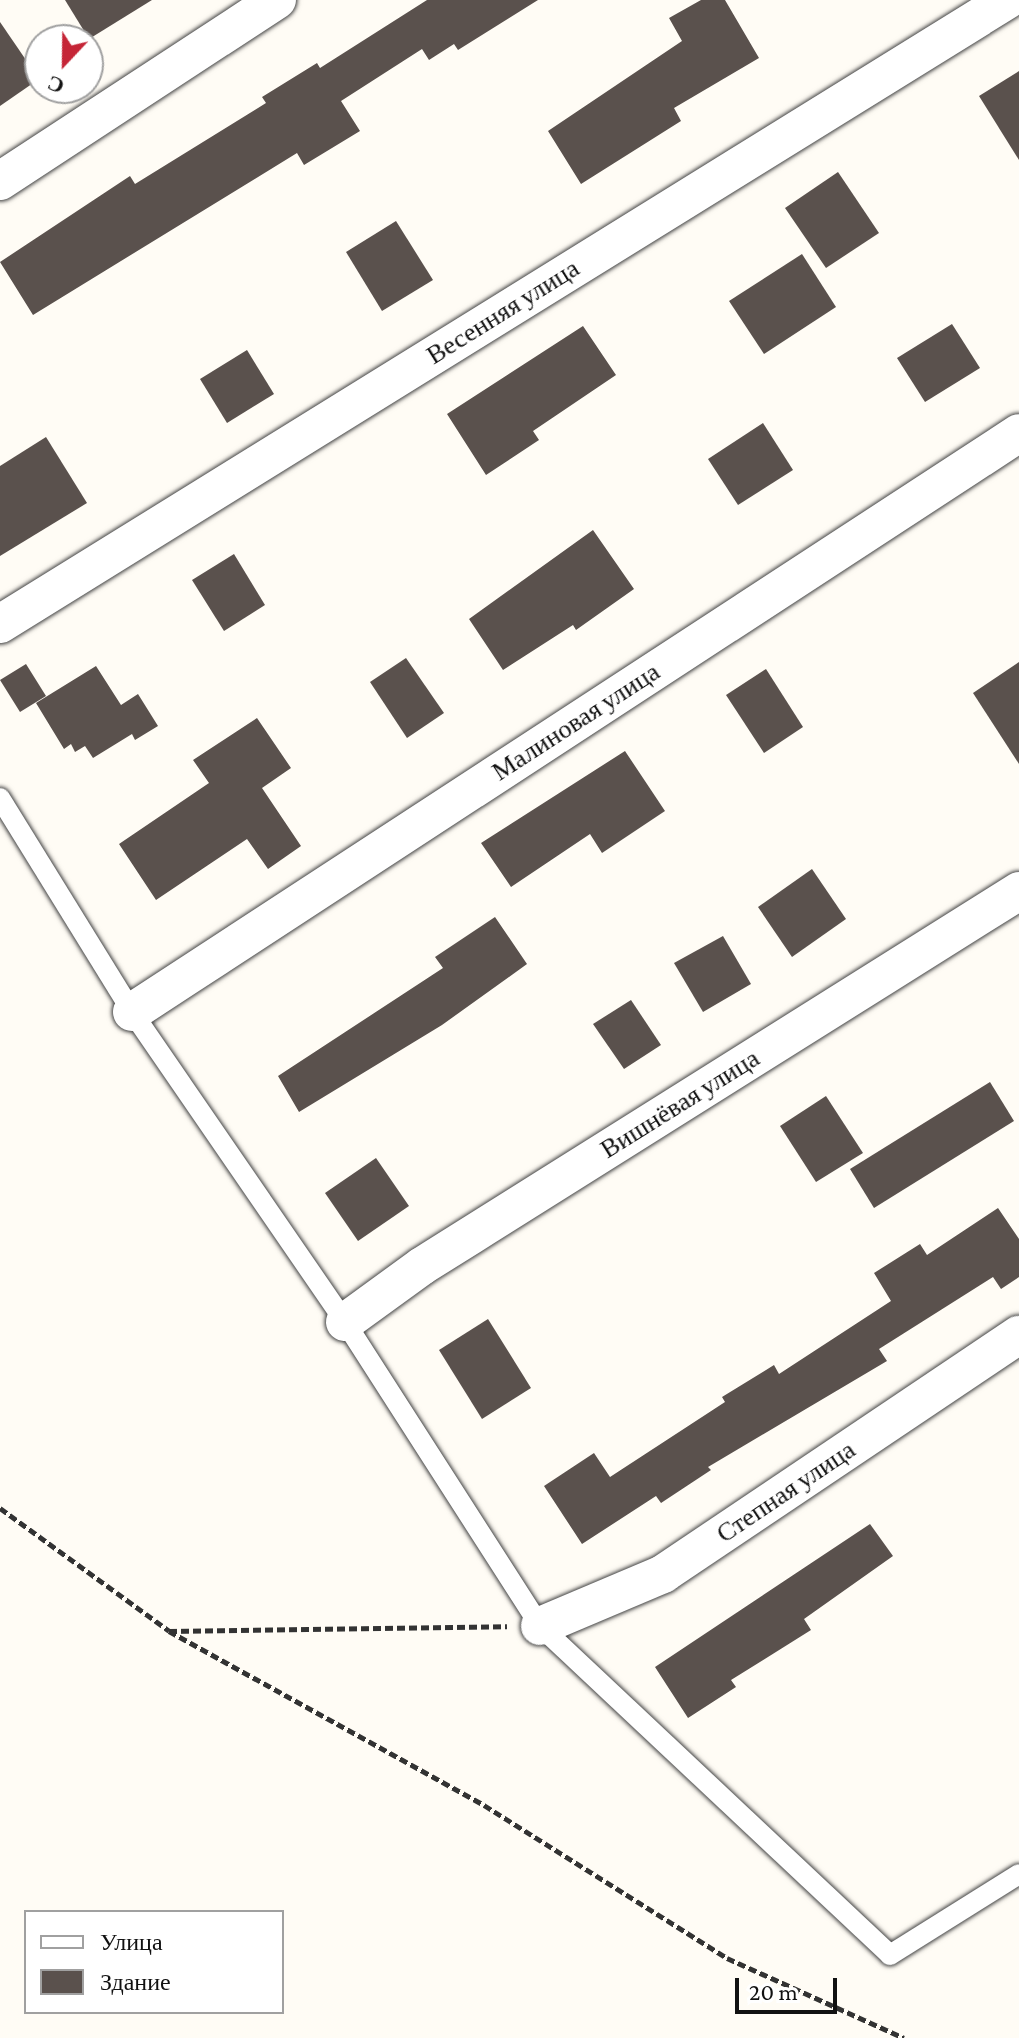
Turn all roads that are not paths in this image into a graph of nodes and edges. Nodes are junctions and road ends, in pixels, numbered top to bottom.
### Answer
1 (277, 0) edge
2 (1007, 0) edge
3 (0, 181) edge
4 (1019, 433) edge
5 (0, 624) edge
6 (0, 798) edge
7 (1019, 891) edge
8 (132, 1012) junction
9 (345, 1322) junction
10 (1019, 1335) edge
11 (540, 1626) junction
12 (1019, 1874) edge

1 - 3 street
2 - 5 street, Весенняя улица
4 - 8 street, Малиновая улица
6 - 8 lane
7 - 9 street, Вишнёвая улица
8 - 9 lane
9 - 11 lane
10 - 11 street, Степная улица
11 - 12 lane

